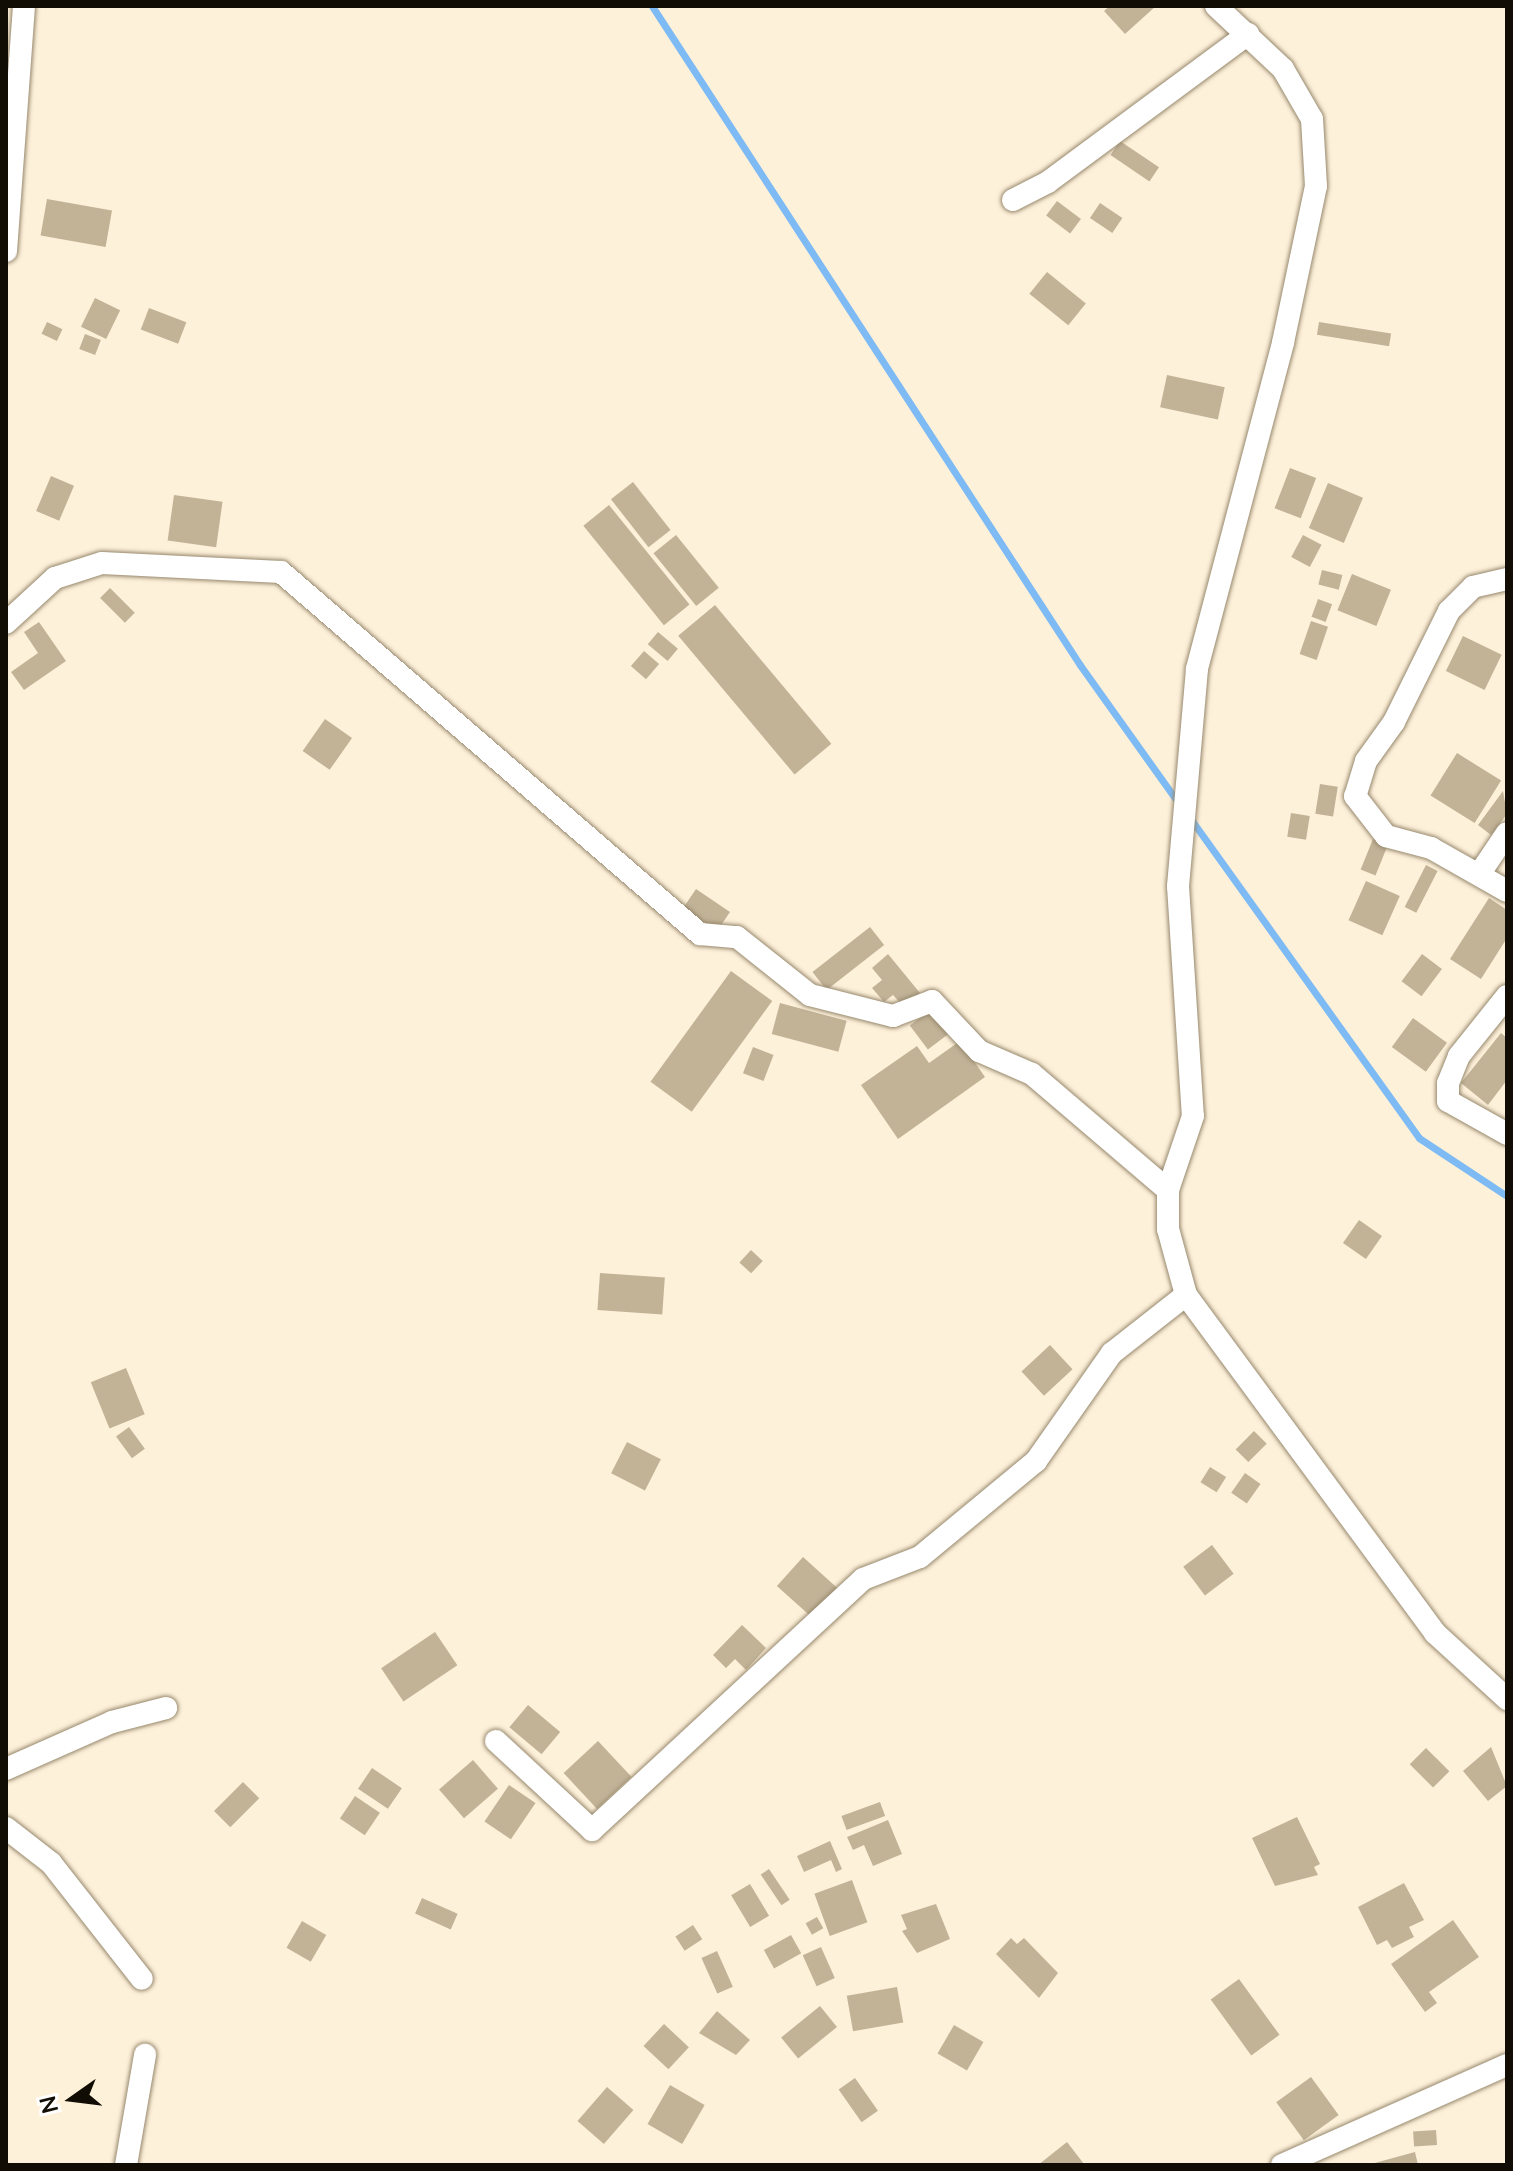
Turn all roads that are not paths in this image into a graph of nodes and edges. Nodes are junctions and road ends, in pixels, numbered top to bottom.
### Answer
1 (24, 6) edge
2 (1216, 6) edge
3 (1248, 34) junction
4 (1013, 200) dead end
5 (6, 251) edge
6 (1507, 579) edge
7 (6, 623) edge
8 (1507, 833) edge
9 (1480, 873) junction
10 (1507, 891) edge
11 (1507, 996) edge
12 (1507, 1134) edge
13 (1168, 1190) junction
14 (1186, 1295) junction
15 (1507, 1699) edge
16 (166, 1708) dead end
17 (496, 1741) dead end
18 (6, 1769) edge
19 (6, 1828) edge
20 (142, 1979) dead end
21 (145, 2055) dead end
22 (1507, 2065) edge
23 (126, 2165) edge
24 (1282, 2165) edge

1 - 5 street
2 - 3 street
3 - 4 street
3 - 13 street
6 - 9 street
7 - 13 street
8 - 9 street
9 - 10 street
11 - 12 street
13 - 14 street
14 - 15 street
14 - 17 street
16 - 18 street
19 - 20 street
21 - 23 street
22 - 24 street

